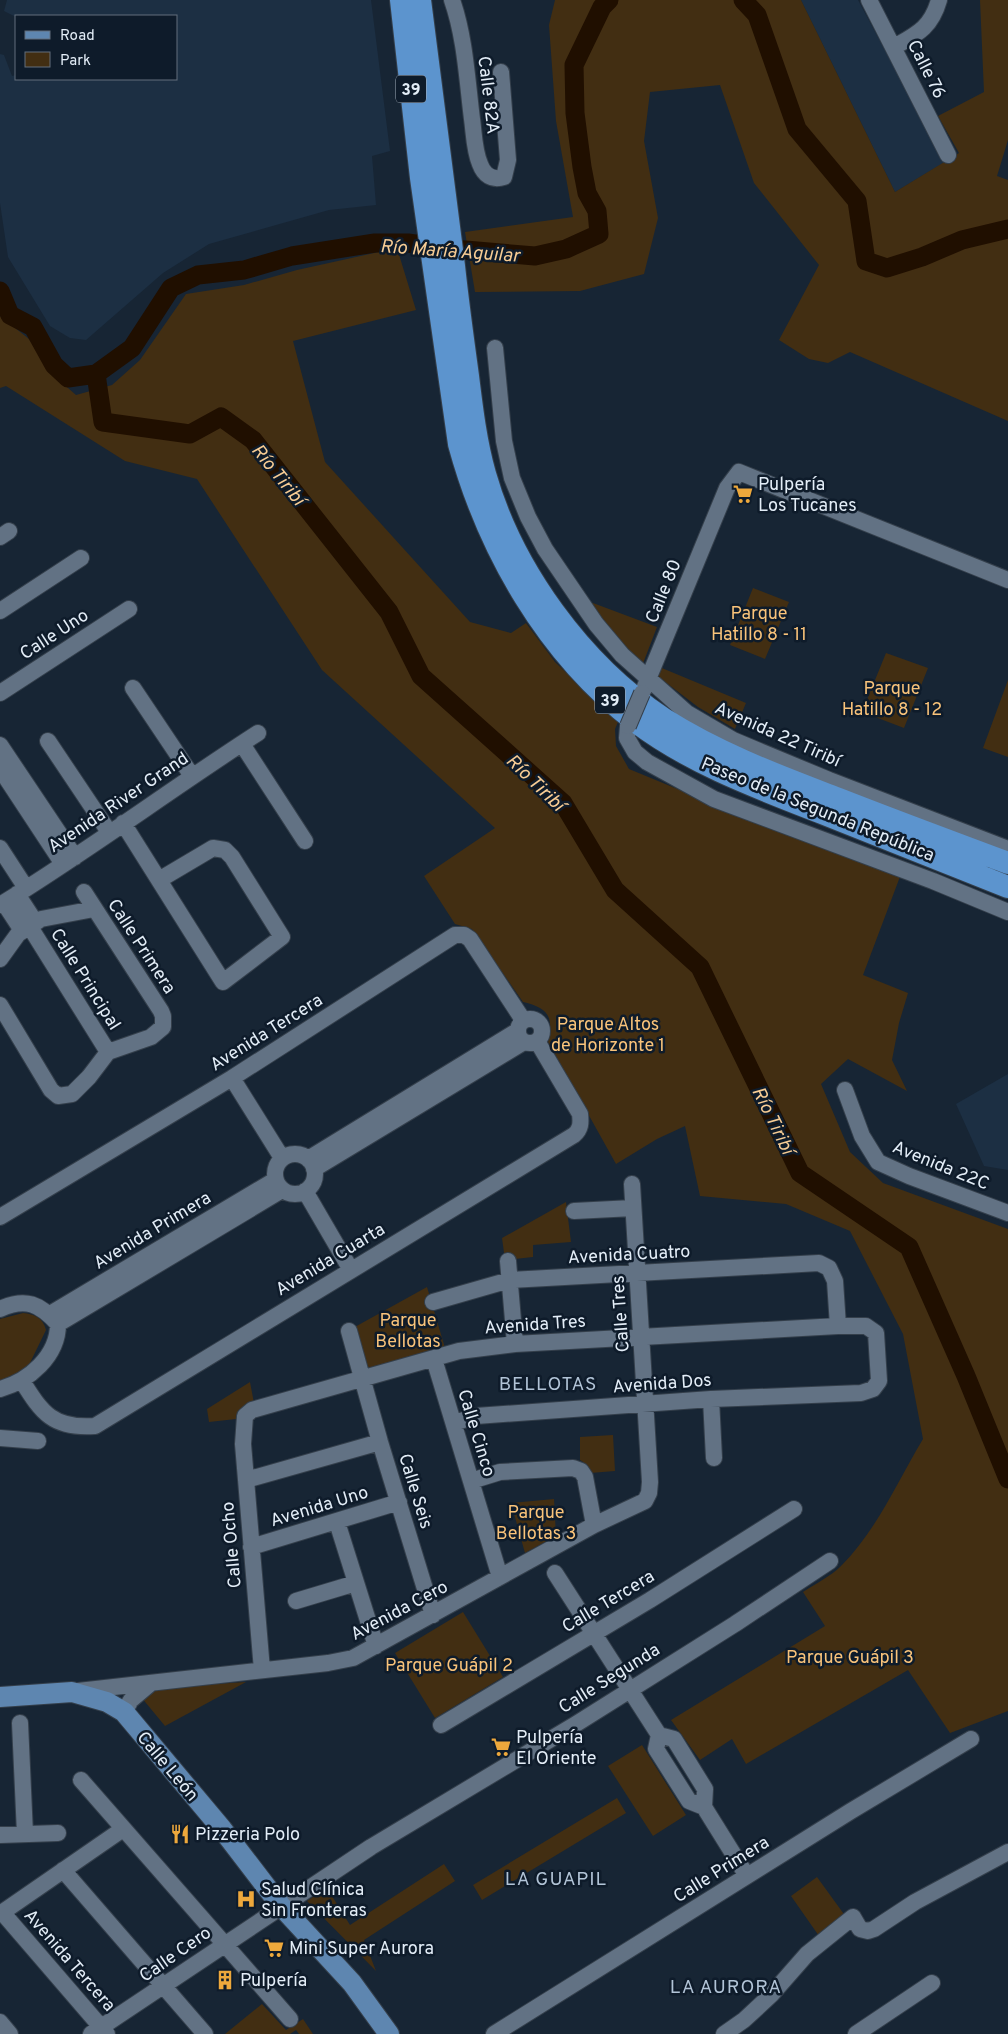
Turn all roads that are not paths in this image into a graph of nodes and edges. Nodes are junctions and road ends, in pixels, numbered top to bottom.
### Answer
1 (389, 0) edge
2 (401, 0) edge
3 (420, 0) edge
4 (452, 0) edge
5 (869, 0) edge
6 (939, 0) edge
7 (894, 47) junction
8 (408, 62) junction
9 (501, 72) dead end
10 (948, 155) dead end
11 (431, 176) junction
12 (448, 305) junction
13 (495, 348) dead end
14 (81, 558) dead end
15 (1008, 580) edge
16 (129, 609) dead end
17 (0, 612) edge
18 (645, 686) junction
19 (134, 688) dead end
20 (0, 693) edge
21 (258, 734) dead end
22 (48, 741) dead end
23 (242, 744) junction
24 (2, 748) edge
25 (192, 776) junction
26 (116, 828) junction
27 (305, 841) dead end
28 (0, 848) edge
29 (1008, 848) edge
30 (69, 860) junction
31 (1008, 863) edge
32 (159, 880) junction
33 (1008, 887) edge
34 (84, 892) dead end
35 (12, 897) edge
36 (94, 909) junction
37 (1008, 912) edge
38 (30, 927) junction
39 (0, 959) edge
40 (0, 1005) edge
41 (525, 1034) junction
42 (108, 1052) junction
43 (232, 1078) junction
44 (845, 1090) dead end
45 (282, 1158) junction
46 (311, 1164) junction
47 (632, 1184) dead end
48 (279, 1185) junction
49 (305, 1191) junction
50 (633, 1208) junction
51 (574, 1211) dead end
52 (1008, 1213) edge
53 (0, 1217) edge
54 (508, 1261) dead end
55 (351, 1270) junction
56 (638, 1273) junction
57 (510, 1280) junction
58 (434, 1302) dead end
59 (2, 1305) edge
60 (54, 1319) junction
61 (838, 1326) junction
62 (348, 1331) dead end
63 (642, 1337) junction
64 (515, 1344) junction
65 (434, 1359) junction
66 (362, 1379) junction
67 (22, 1380) junction
68 (0, 1389) edge
69 (711, 1399) junction
70 (645, 1404) junction
71 (245, 1416) joint
72 (454, 1423) junction
73 (0, 1438) edge
74 (38, 1441) dead end
75 (380, 1442) junction
76 (714, 1458) dead end
77 (246, 1480) junction
78 (471, 1481) junction
79 (645, 1500) joint
80 (399, 1502) junction
81 (794, 1509) dead end
82 (337, 1522) junction
83 (594, 1525) junction
84 (251, 1547) junction
85 (830, 1561) dead end
86 (555, 1573) dead end
87 (500, 1577) junction
88 (356, 1583) junction
89 (296, 1601) dead end
90 (433, 1615) junction
91 (594, 1633) junction
92 (376, 1646) junction
93 (262, 1670) junction
94 (150, 1684) junction
95 (630, 1688) junction
96 (72, 1692) junction
97 (0, 1697) edge
98 (124, 1712) junction
99 (20, 1723) dead end
100 (441, 1725) dead end
101 (971, 1739) dead end
102 (81, 1780) dead end
103 (123, 1829) junction
104 (58, 1832) dead end
105 (25, 1834) junction
106 (0, 1835) edge
107 (1008, 1852) edge
108 (63, 1870) junction
109 (747, 1876) junction
110 (281, 1906) junction
111 (1, 1913) edge
112 (225, 1944) junction
113 (932, 1984) dead end
114 (164, 1986) junction
115 (290, 2019) dead end
116 (0, 2022) edge
117 (100, 2032) edge
118 (10, 2034) edge
119 (205, 2034) edge
120 (389, 2034) edge
121 (494, 2034) edge
122 (724, 2034) edge
123 (856, 2034) edge

1 - 8 highway
2 - 8 highway, Paseo de la Segunda República / 39
3 - 11 highway, Paseo de la Segunda República / 39
4 - 9 street, Calle 82A
5 - 7 street, Calle 76
6 - 7 street
7 - 10 street, Calle 76
8 - 11 highway, Paseo de la Segunda República / 39
11 - 12 highway, Paseo de la Segunda República / 39
12 - 31 highway, Paseo de la Segunda República / 39
12 - 33 highway, Paseo de la Segunda República / 39
13 - 18 street, Avenida 22 Tiribí
14 - 17 street
15 - 18 street, Calle 80
16 - 20 street, Calle Uno
18 - 29 street, Avenida 22 Tiribí
18 - 37 street, Calle 80, bridge
19 - 25 street
21 - 23 street, Avenida River Grand
22 - 26 street
23 - 25 street, Avenida River Grand
23 - 27 street
24 - 30 street
25 - 26 street, Avenida River Grand
26 - 30 street, Avenida River Grand
26 - 32 street
28 - 35 street, Calle Principal
30 - 35 street, Avenida River Grand
32 - 32 street
34 - 36 street, Calle Primera
35 - 38 street, Calle Principal
36 - 38 street
36 - 42 street, Calle Primera
38 - 39 street
38 - 42 street, Calle Principal
40 - 42 street
41 - 43 street, Avenida Tercera
41 - 46 street
41 - 55 street, Avenida Cuarta
43 - 45 street
43 - 53 street, Avenida Tercera
44 - 52 street, Avenida 22C
45 - 46 street
45 - 48 street
46 - 49 street
47 - 50 street, Calle Tres
48 - 49 street
48 - 60 street, Avenida Primera
49 - 55 street
50 - 51 street
50 - 56 street, Calle Tres
54 - 57 street
55 - 67 street, Avenida Cuarta
56 - 57 street, Avenida Cuatro
56 - 61 street, Avenida Cuatro
56 - 63 street, Calle Tres
57 - 58 street, Avenida Cuatro
57 - 64 street
59 - 60 street
60 - 67 street
61 - 63 street, Avenida Tres
61 - 69 street, Avenida Dos
62 - 66 street, Calle Seis
63 - 64 street, Avenida Tres
63 - 70 street, Calle Tres
64 - 65 street, Avenida Tres
65 - 66 street, Avenida Tres
65 - 72 street, Calle Cinco
66 - 71 street, Avenida Tres
66 - 75 street, Calle Seis
67 - 68 street
69 - 70 street, Avenida Dos
69 - 76 street
70 - 72 street, Avenida Dos
70 - 79 street, Calle Tres
71 - 77 street, Calle Ocho
72 - 78 street, Calle Cinco
73 - 74 street
75 - 77 street
75 - 80 street, Calle Seis
77 - 84 street, Calle Ocho
78 - 83 street
78 - 87 street, Calle Cinco
79 - 83 street, Avenida Cero
80 - 82 street, Avenida Uno
80 - 90 street, Calle Seis
81 - 91 street, Calle Tercera
82 - 84 street, Avenida Uno
82 - 88 street
83 - 87 street, Avenida Cero
84 - 93 street, Calle Ocho
85 - 95 street, Calle Segunda
86 - 91 street
87 - 90 street, Avenida Cero
88 - 89 street
88 - 92 street
90 - 92 street, Avenida Cero
91 - 95 street
91 - 100 street, Calle Tercera
92 - 93 street, Avenida Cero
93 - 94 street, Avenida Cero
94 - 96 street, Avenida Cero
94 - 98 street
95 - 109 street
95 - 110 street, Calle Segunda
96 - 97 main road, Calle León
96 - 98 main road, Calle León
98 - 110 main road, Calle León
99 - 105 street
101 - 109 street, Calle Primera
102 - 103 street
103 - 108 street
103 - 112 street
104 - 105 street
105 - 106 street
107 - 122 street
108 - 111 street
108 - 114 street
109 - 121 street, Calle Primera
110 - 112 street, Calle Cero
110 - 120 main road, Calle León
111 - 117 street, Avenida Tercera
112 - 114 street, Calle Cero
112 - 115 street
113 - 123 street
114 - 117 street, Calle Cero
114 - 119 street
116 - 118 street

